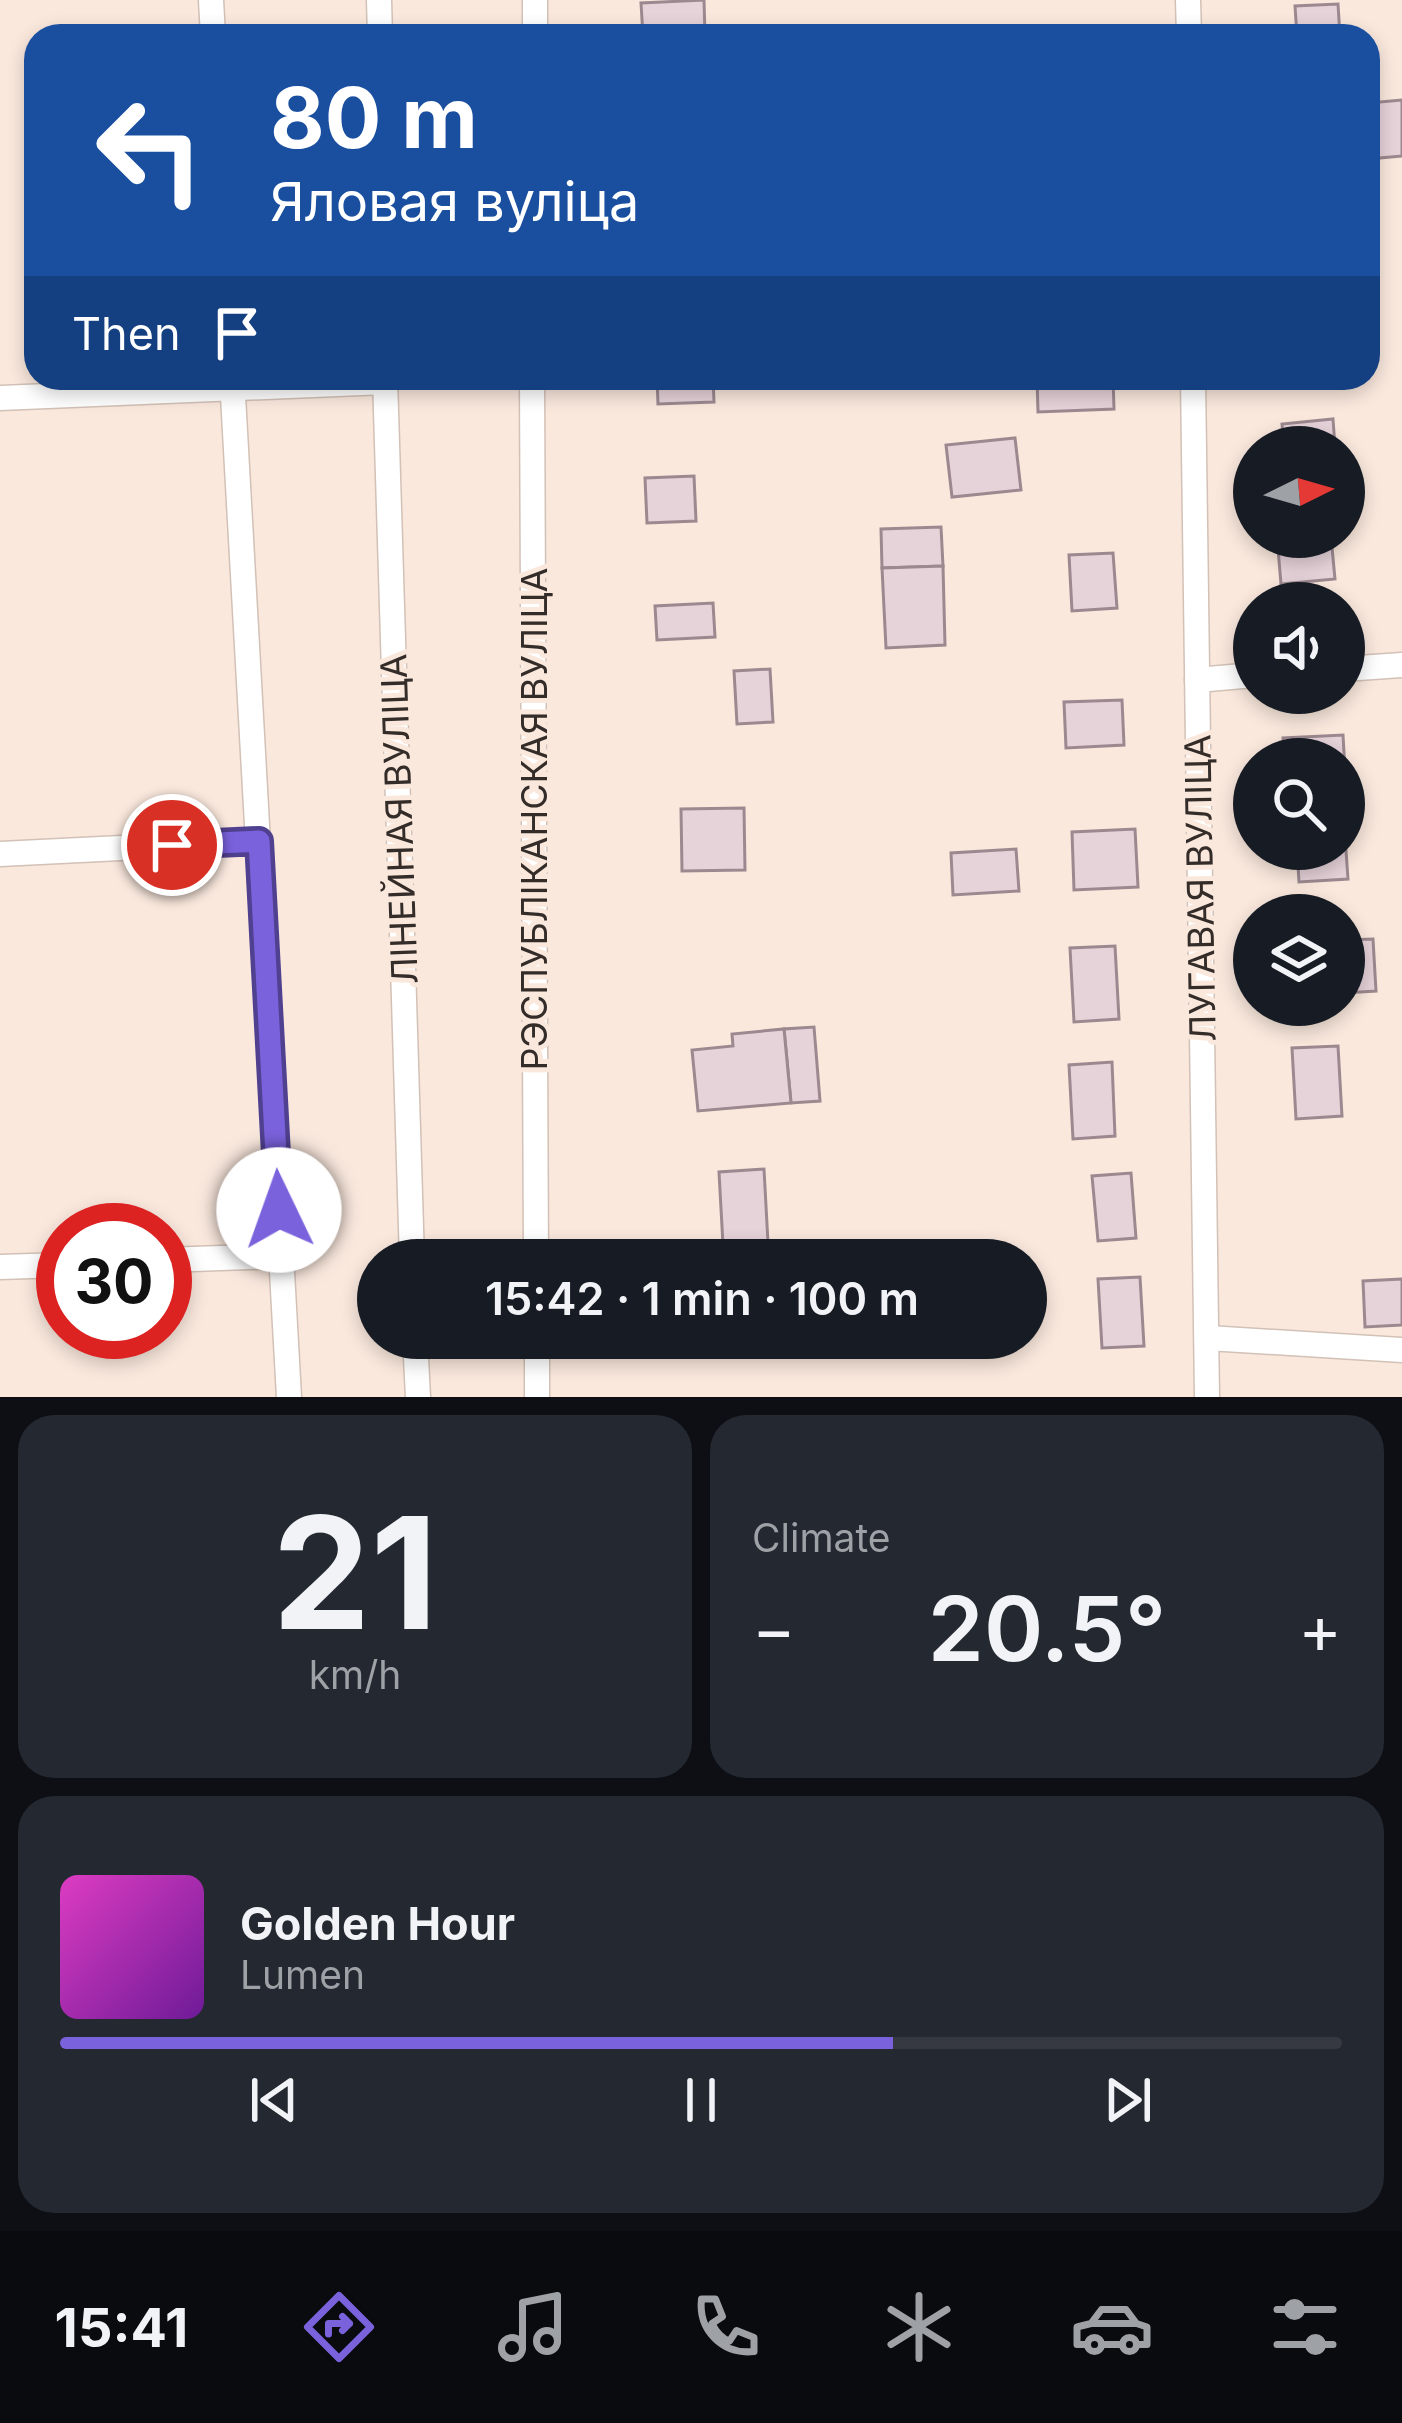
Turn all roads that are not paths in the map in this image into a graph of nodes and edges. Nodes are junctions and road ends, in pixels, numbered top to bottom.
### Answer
1 (116, 390) edge
2 (232, 390) edge
3 (385, 390) edge
4 (532, 390) edge
5 (1193, 390) edge
6 (0, 398) edge
7 (1402, 665) edge
8 (1365, 668) edge
9 (1233, 677) edge
10 (1197, 680) junction
11 (259, 841) junction
12 (0, 854) edge
13 (411, 1239) edge
14 (536, 1239) edge
15 (281, 1256) junction
16 (192, 1259) edge
17 (36, 1265) edge
18 (0, 1267) edge
19 (1208, 1338) junction
20 (1402, 1350) edge
21 (417, 1359) edge
22 (537, 1359) edge
23 (289, 1397) edge
24 (418, 1397) edge
25 (537, 1397) edge
26 (1207, 1397) edge

1 - 6 street
2 - 11 street
3 - 13 street, ЛІНЕЙНАЯ ВУЛІЦА
4 - 14 street, РЭСПУБЛІКАНСКАЯ ВУЛІЦА
5 - 10 street, ЛУГАВАЯ ВУЛІЦА
7 - 8 street
9 - 10 street
10 - 19 street, ЛУГАВАЯ ВУЛІЦА
11 - 12 street
11 - 15 street
15 - 16 street
15 - 23 street
17 - 18 street
19 - 20 street
19 - 26 street, ЛУГАВАЯ ВУЛІЦА
21 - 24 street
22 - 25 street

